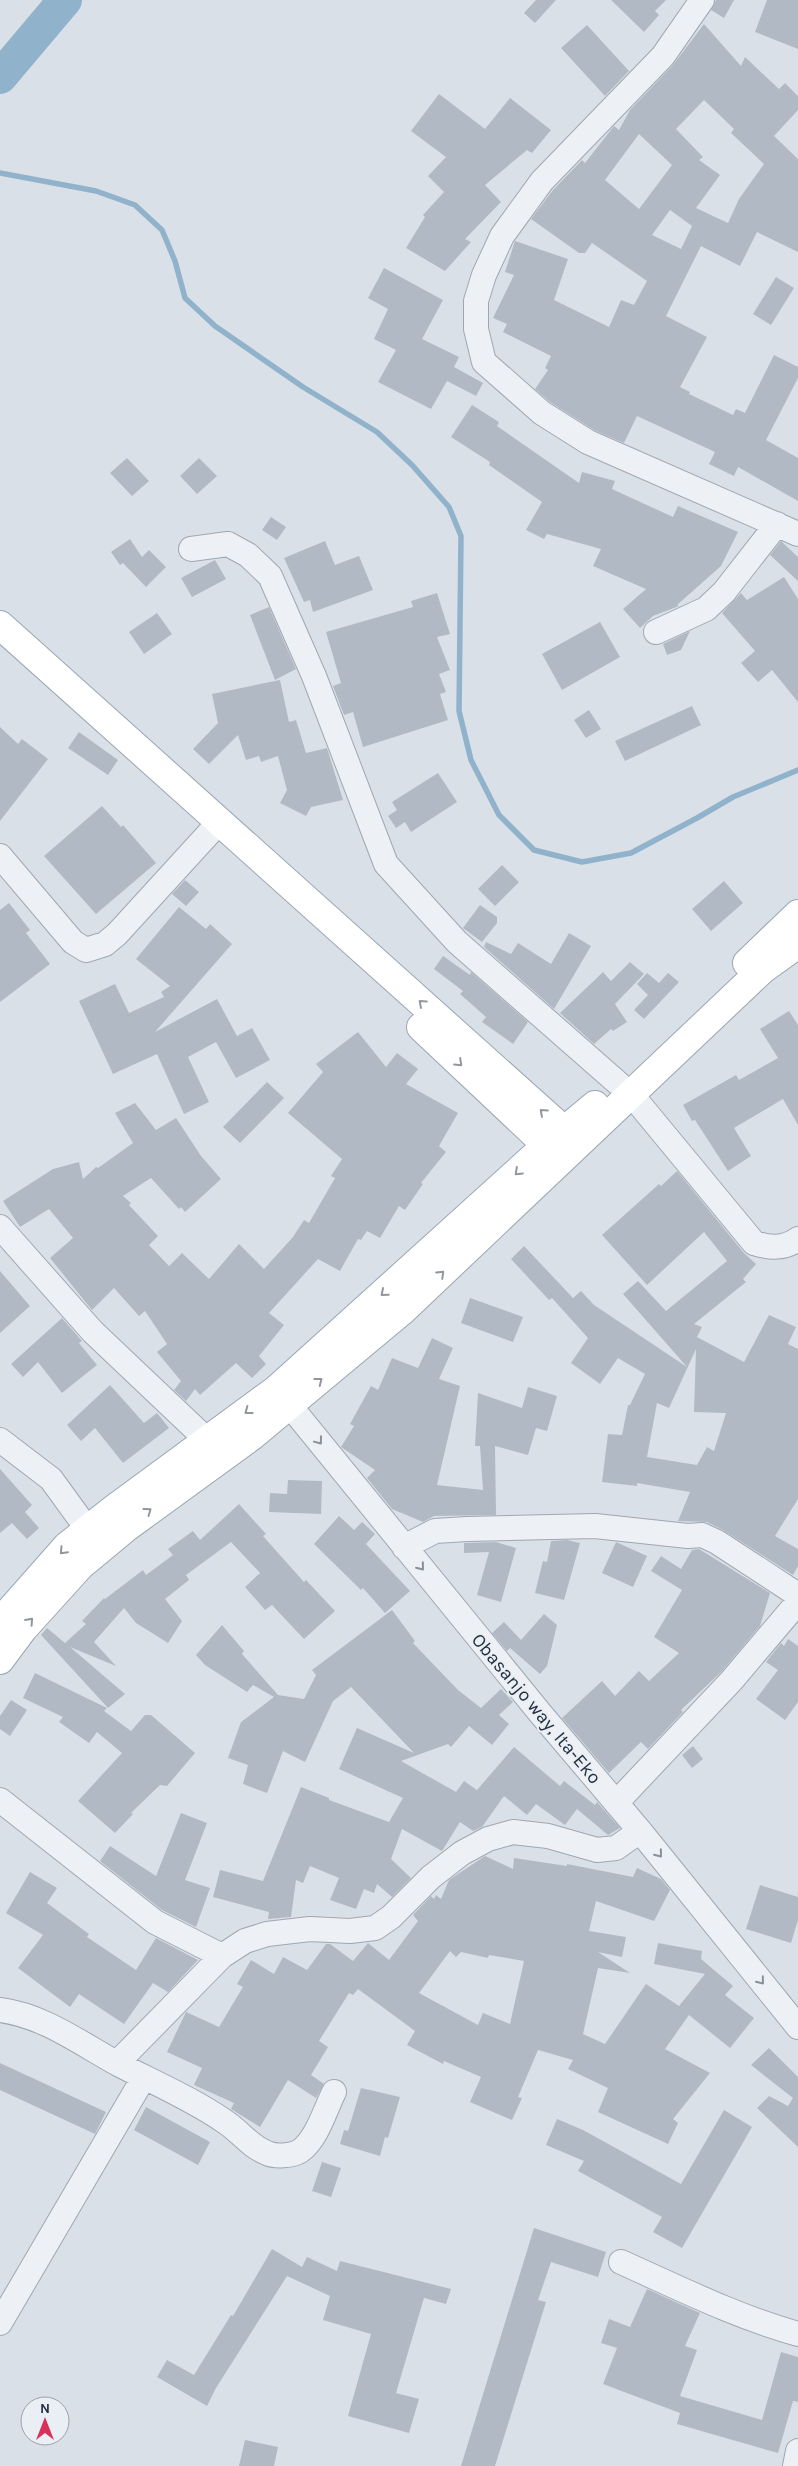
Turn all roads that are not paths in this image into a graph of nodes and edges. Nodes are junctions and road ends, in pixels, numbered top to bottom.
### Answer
1 (702, 0) edge
2 (788, 529) edge
3 (191, 549) dead end
4 (0, 625) edge
5 (656, 632) dead end
6 (0, 637) edge
7 (212, 830) junction
8 (0, 856) edge
9 (798, 914) edge
10 (798, 944) edge
11 (625, 1089) junction
12 (563, 1145) junction
13 (0, 1226) edge
14 (798, 1239) edge
15 (284, 1396) junction
16 (0, 1440) edge
17 (208, 1441) junction
18 (88, 1530) junction
19 (404, 1547) junction
20 (798, 1595) edge
21 (798, 1602) edge
22 (0, 1622) edge
23 (0, 1660) edge
24 (0, 1800) edge
25 (616, 1803) junction
26 (640, 1831) junction
27 (222, 1956) junction
28 (0, 2010) edge
29 (798, 2027) edge
30 (117, 2063) junction
31 (144, 2077) junction
32 (334, 2092) dead end
33 (621, 2262) dead end
34 (0, 2323) edge
35 (798, 2334) edge
36 (798, 2451) edge
37 (795, 2466) edge

1 - 2 street
2 - 5 street
3 - 11 street
12 -> 4 main road
6 - 7 main road
7 - 8 street
7 -> 12 main road
9 - 11 main road
10 - 11 main road
11 - 12 main road
11 - 14 street
12 - 15 main road
13 - 17 street
15 -> 17 main road
15 -> 19 street, Obasanjo way, Ita-Eko
23 -> 15 main road
16 - 18 street
17 - 18 main road
18 -> 22 main road
19 - 20 street
19 -> 25 street, Obasanjo way, Ita-Eko
21 - 25 street
24 - 27 street
25 - 26 street, Obasanjo way, Ita-Eko
26 - 27 street
26 -> 29 street, Obasanjo way, Ita-Eko
27 - 30 street
28 - 30 street
30 - 31 street
31 - 32 street
31 - 34 street
33 - 35 street
36 - 37 street

